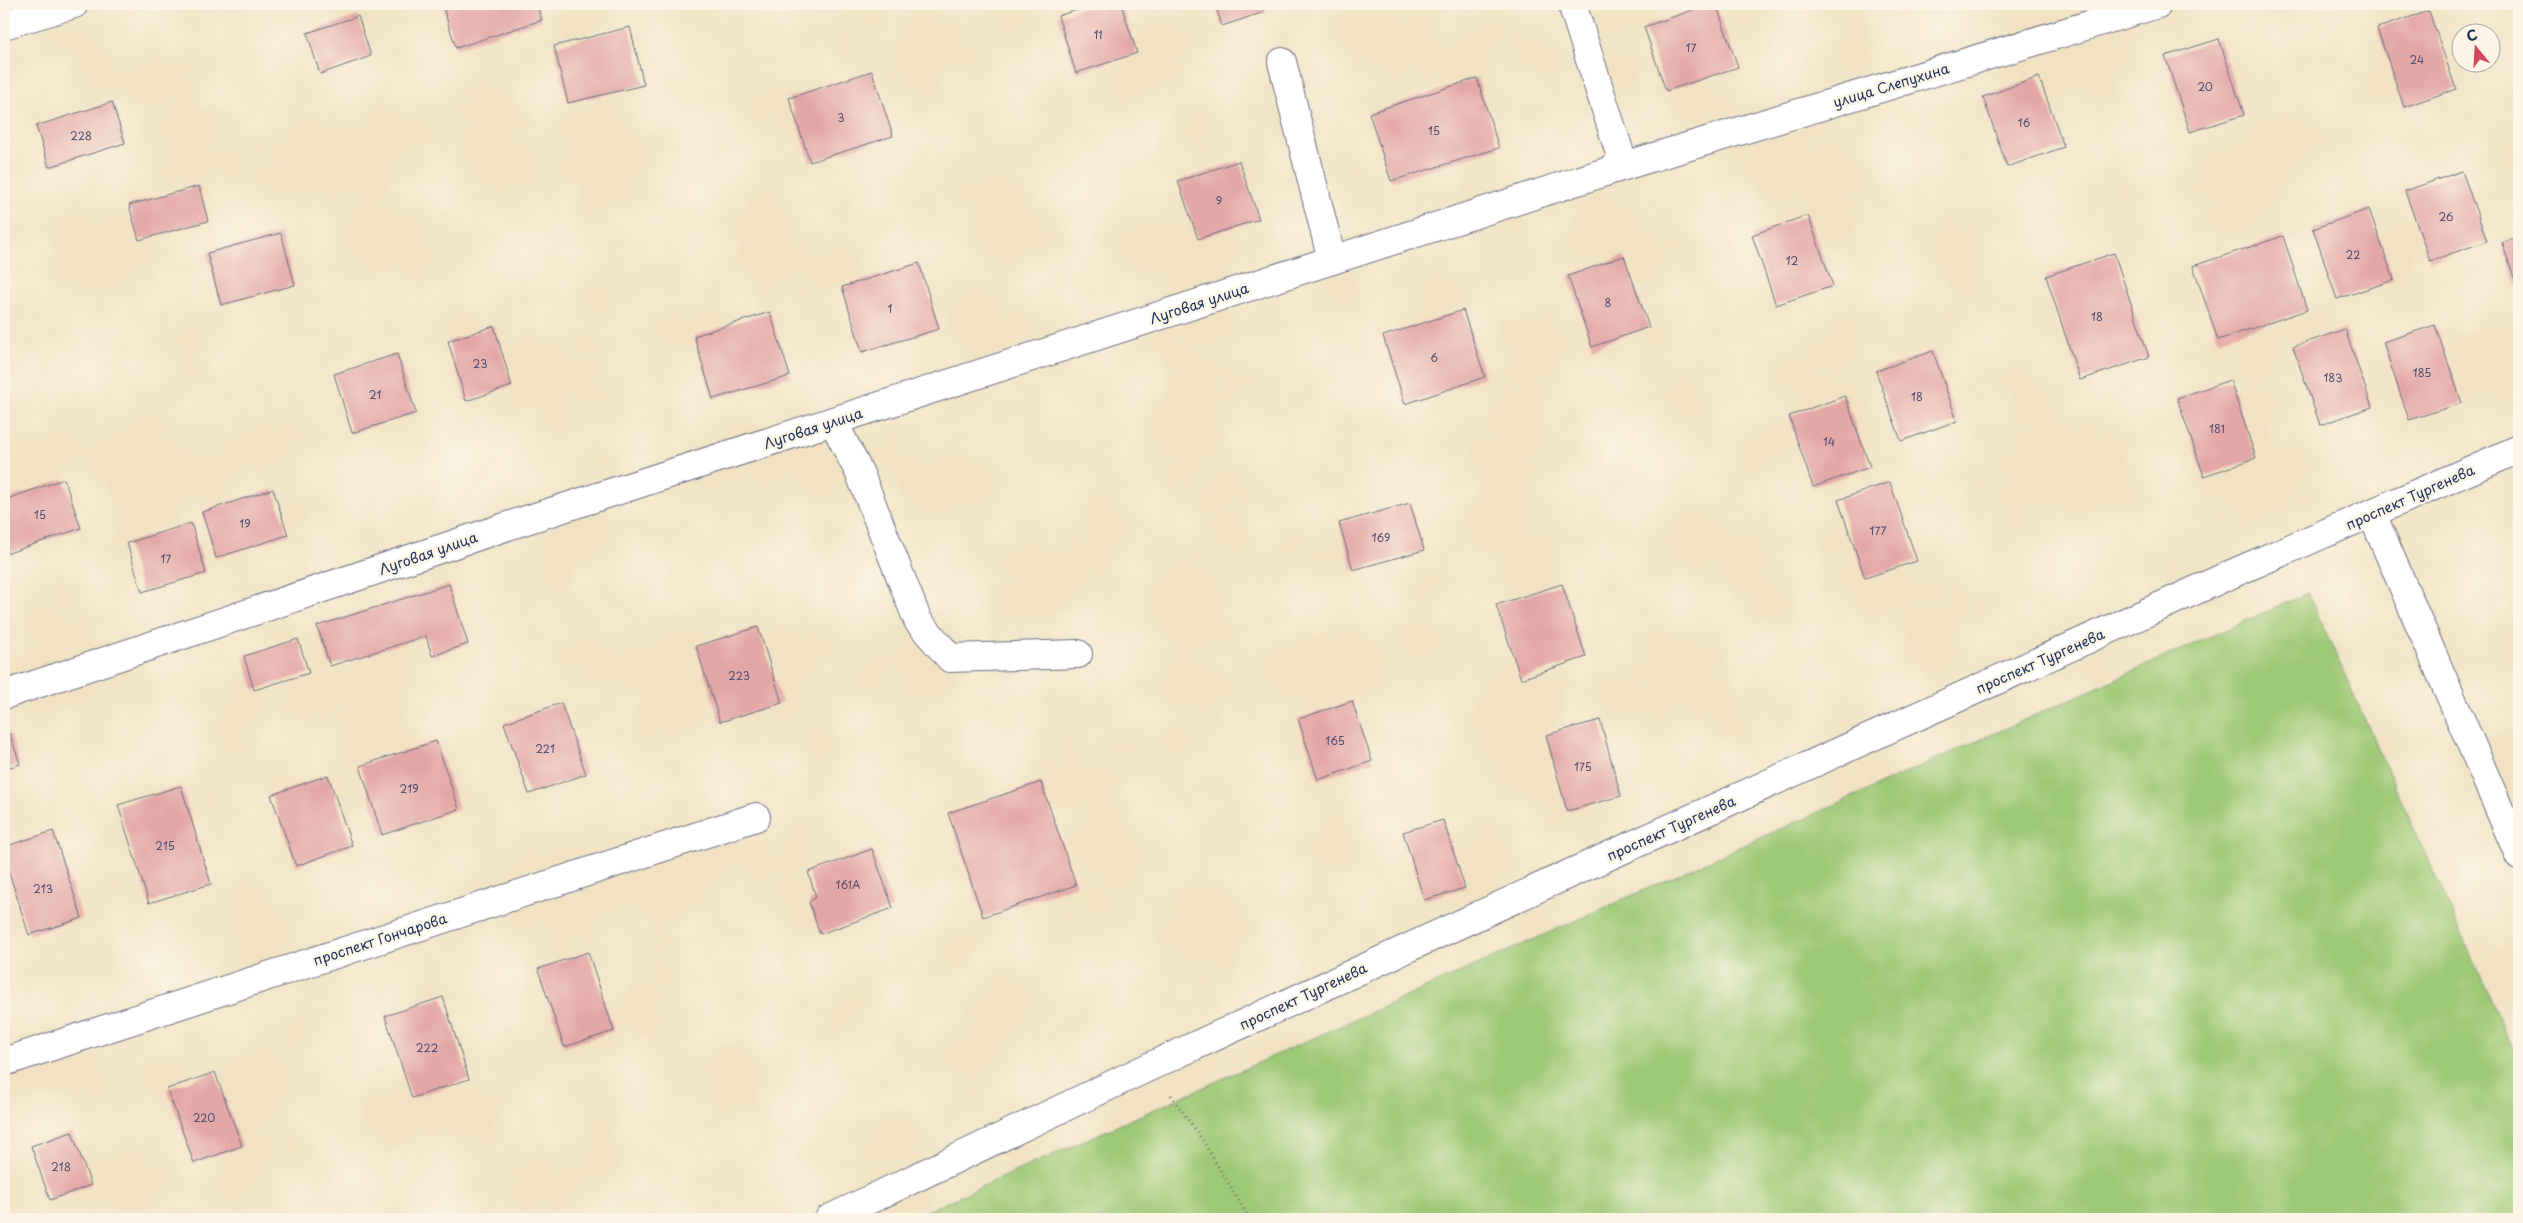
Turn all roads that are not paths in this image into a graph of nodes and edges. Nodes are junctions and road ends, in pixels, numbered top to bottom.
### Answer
1 (74, 4) edge
2 (1572, 4) edge
3 (2158, 4) edge
4 (4, 26) edge
5 (1282, 62) dead end
6 (1624, 166) junction
7 (1332, 260) junction
8 (833, 421) junction
9 (2519, 449) edge
10 (2372, 514) junction
11 (1078, 654) dead end
12 (4, 695) edge
13 (756, 816) dead end
14 (2519, 855) edge
15 (4, 1062) edge
16 (829, 1219) edge

1 - 4 street
2 - 6 street
3 - 6 street, улица Слепухина
5 - 7 street
6 - 7 street, Луговая улица
7 - 8 street, Луговая улица
8 - 11 street
8 - 12 street, Луговая улица
9 - 10 street, проспект Тургенева
10 - 14 street
10 - 16 street, проспект Тургенева
13 - 15 street, проспект Гончарова

